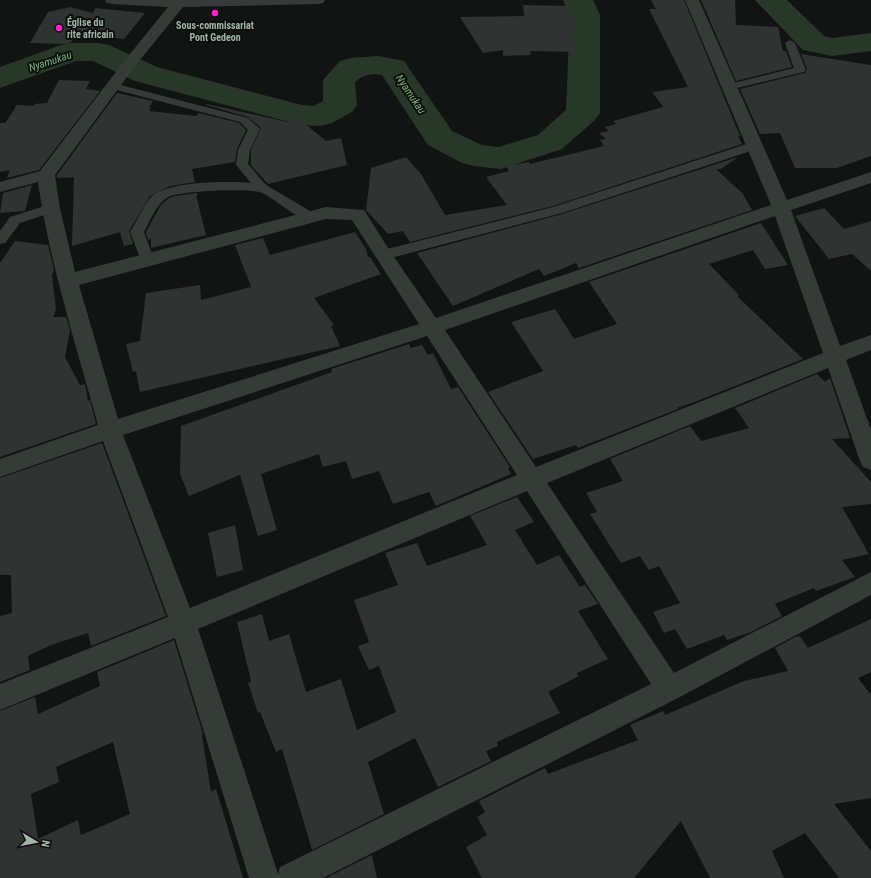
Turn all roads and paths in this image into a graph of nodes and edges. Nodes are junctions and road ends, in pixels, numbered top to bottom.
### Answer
1 (112, 0) edge
2 (318, 0) edge
3 (692, 0) edge
4 (180, 2) edge
5 (790, 43) dead end
6 (122, 75) junction
7 (730, 87) junction
8 (756, 145) junction
9 (46, 175) junction
10 (871, 177) edge
11 (0, 187) edge
12 (262, 188) junction
13 (781, 207) junction
14 (51, 208) junction
15 (310, 217) junction
16 (0, 240) edge
17 (383, 255) junction
18 (147, 260) junction
19 (68, 281) junction
20 (432, 327) junction
21 (871, 342) edge
22 (833, 357) junction
23 (110, 430) junction
24 (871, 461) edge
25 (0, 468) edge
26 (531, 478) junction
27 (871, 583) edge
28 (183, 623) junction
29 (668, 689) junction
30 (0, 696) edge
31 (264, 878) edge
32 (291, 878) edge

1 - 4 street
2 - 4 street
3 - 7 street
4 - 6 street
5 - 7 lane
6 - 9 street
6 - 12 lane
7 - 8 street
8 - 13 street
8 - 17 lane
9 - 11 street
9 - 14 street
10 - 13 street
12 - 15 lane
12 - 18 lane
13 - 20 street
13 - 22 street
14 - 16 lane
14 - 19 street
15 - 17 street
15 - 18 street
17 - 20 street
18 - 19 street
19 - 23 street
20 - 23 street
20 - 26 street
21 - 22 street
22 - 24 street
22 - 26 street
23 - 25 street
23 - 28 street
26 - 28 street
26 - 29 street
27 - 29 street
28 - 30 street
28 - 31 street
29 - 32 street

